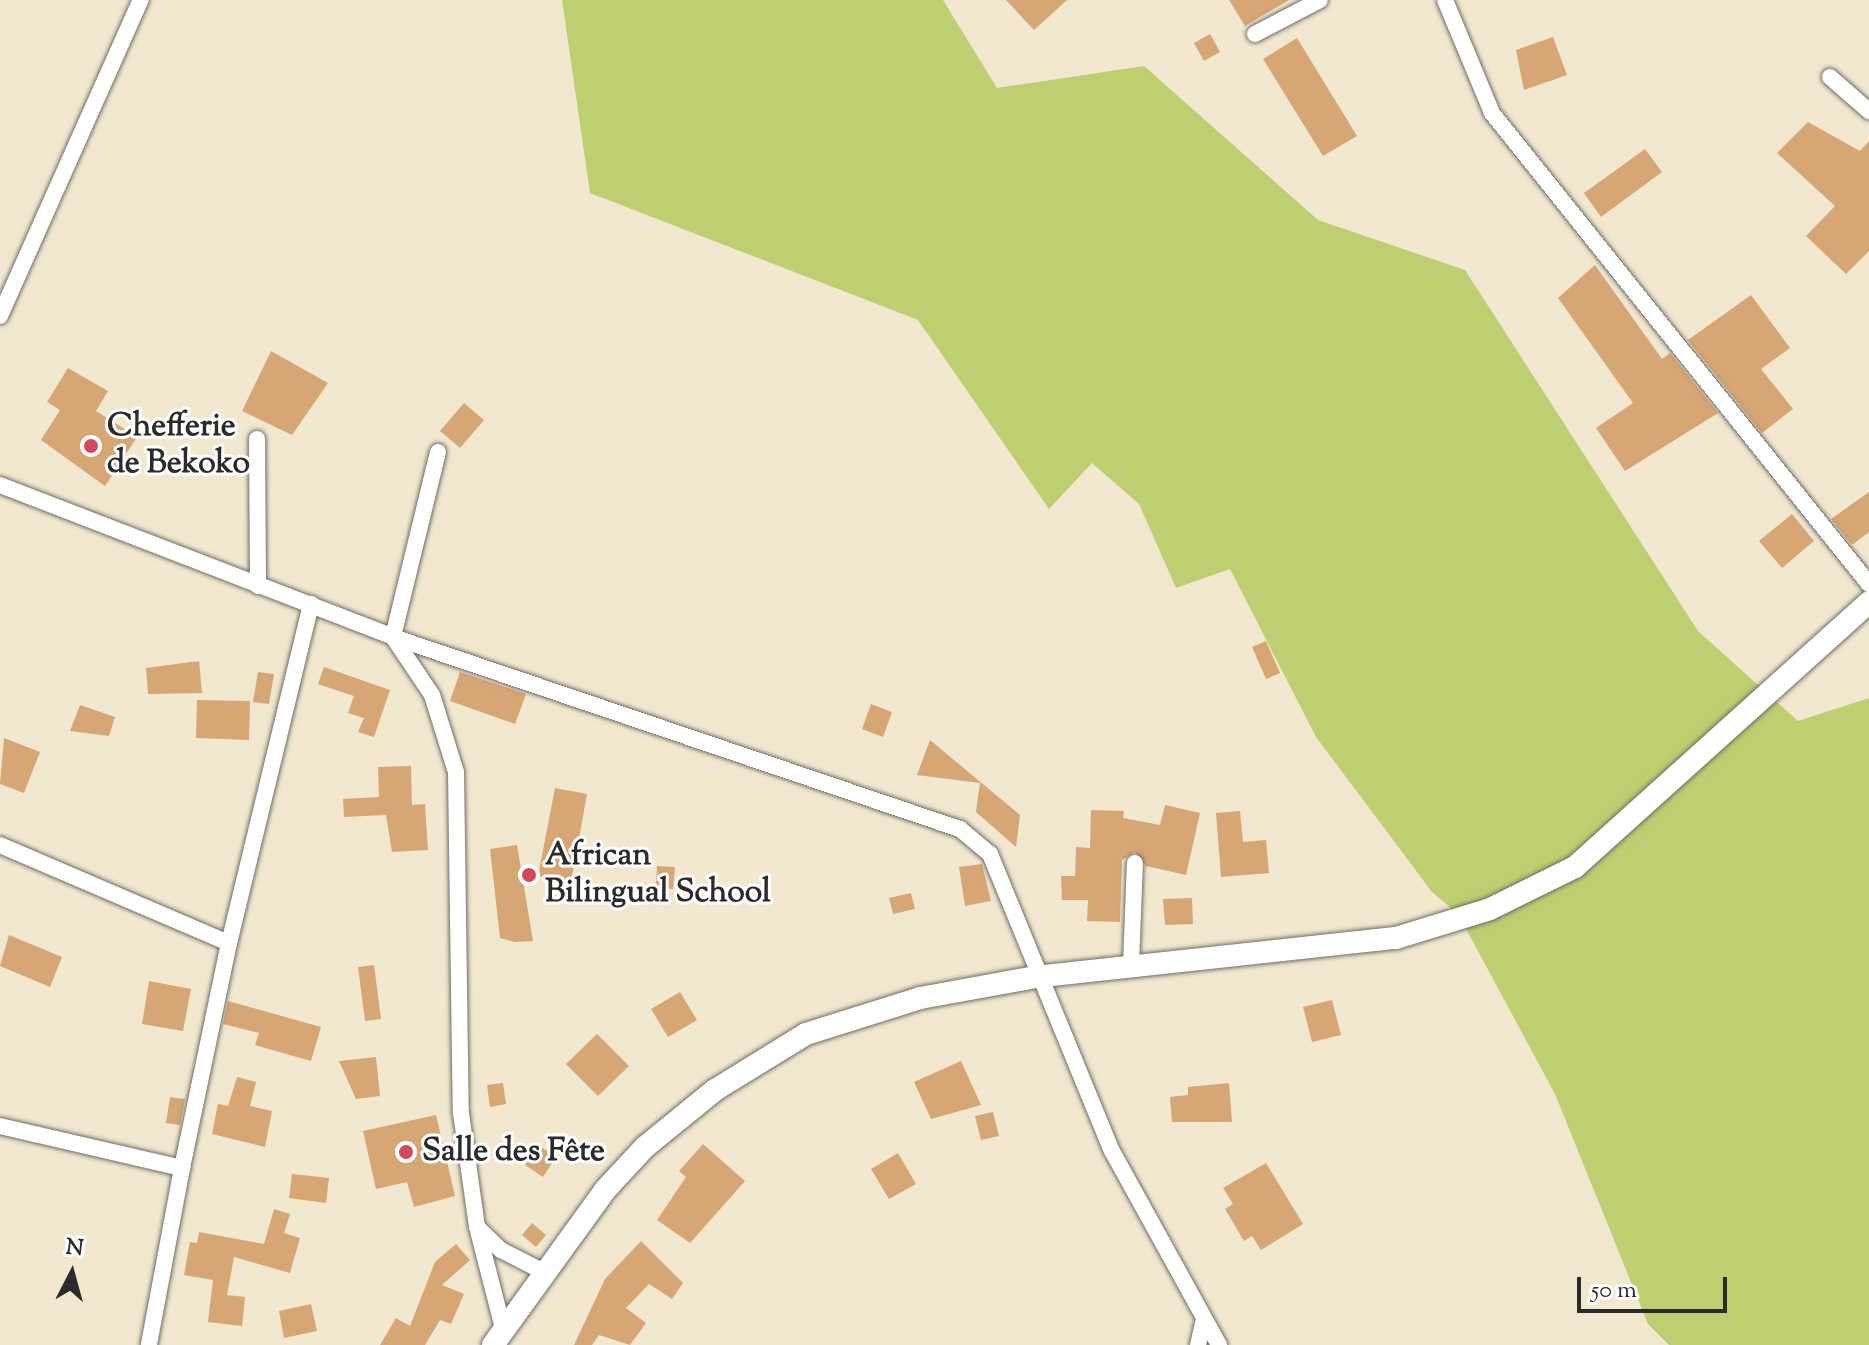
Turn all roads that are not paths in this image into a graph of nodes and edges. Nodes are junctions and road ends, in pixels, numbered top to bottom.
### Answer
1 (141, 0) edge
2 (1320, 0) edge
3 (1445, 0) edge
4 (1255, 34) dead end
5 (1830, 77) dead end
6 (1869, 111) edge
7 (0, 316) edge
8 (257, 439) dead end
9 (438, 452) dead end
10 (0, 485) edge
11 (1869, 584) edge
12 (258, 586) junction
13 (1869, 602) edge
14 (311, 604) junction
15 (393, 637) junction
16 (0, 845) edge
17 (1135, 863) dead end
18 (229, 943) junction
19 (1131, 965) junction
20 (1035, 977) junction
21 (0, 1126) edge
22 (182, 1168) junction
23 (477, 1227) junction
24 (544, 1272) junction
25 (1203, 1323) junction
26 (498, 1336) edge
27 (149, 1345) edge
28 (1198, 1345) edge
29 (1219, 1345) edge

1 - 7 street
2 - 4 street
3 - 11 street
5 - 6 street
8 - 12 street
9 - 15 street
10 - 12 street
12 - 14 street
13 - 19 main road
14 - 15 street
14 - 18 street
15 - 20 street
15 - 23 street
16 - 18 street
17 - 19 street
18 - 22 street
19 - 20 main road
20 - 24 main road
20 - 25 street
21 - 22 street
22 - 27 street
23 - 24 street
23 - 26 street
24 - 26 main road
25 - 28 street
25 - 29 street

